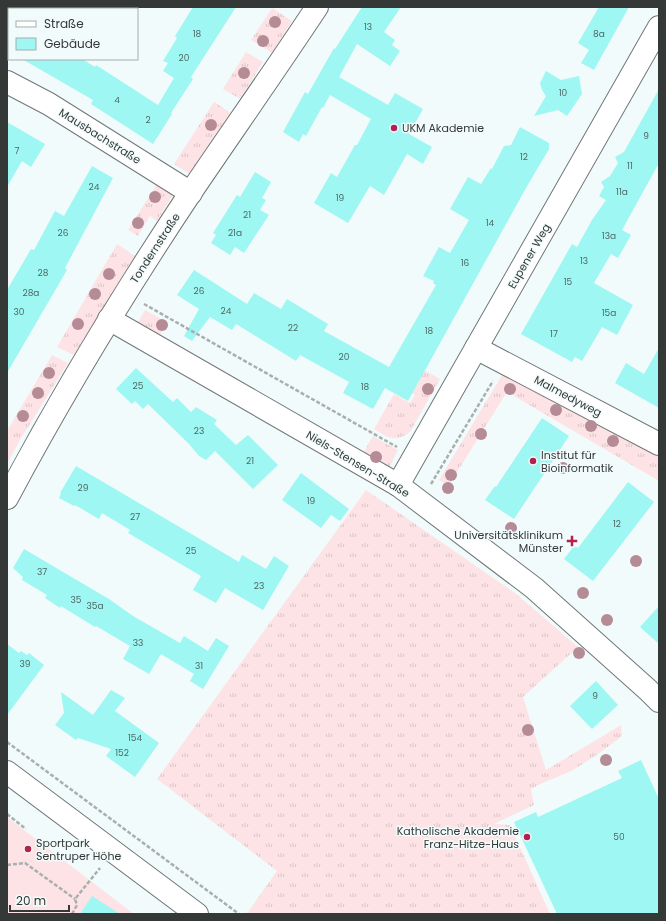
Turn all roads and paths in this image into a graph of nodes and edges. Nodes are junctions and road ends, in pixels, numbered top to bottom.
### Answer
1 (317, 7) edge
2 (659, 27) edge
3 (7, 82) edge
4 (191, 193) junction
5 (126, 294) junction
6 (109, 319) junction
7 (476, 348) junction
8 (504, 363) junction
9 (659, 444) edge
10 (414, 456) junction
11 (398, 485) junction
12 (7, 498) edge
13 (420, 502) junction
14 (659, 701) edge
15 (7, 742) edge
16 (7, 772) edge
17 (7, 814) edge
18 (26, 829) dead end
19 (113, 850) junction
20 (7, 865) edge
21 (75, 899) junction
22 (72, 914) edge
23 (198, 914) edge
24 (239, 914) edge

1 - 4 street, Tondernstraße
2 - 7 street, Eupener Weg
3 - 4 street, Mausbachstraße
4 - 5 street, Tondernstraße
5 - 6 street, Tondernstraße
5 - 10 path
6 - 11 street, Niels-Stensen-Straße
6 - 12 street, Tondernstraße
7 - 8 street, Malmedyweg
7 - 10 street, Eupener Weg
8 - 9 street, Malmedyweg
8 - 13 path
10 - 11 street, Eupener Weg
11 - 13 street, Niels-Stensen-Straße
13 - 14 street, Niels-Stensen-Straße
15 - 24 path
16 - 19 street
17 - 18 path
19 - 21 path
19 - 23 street
20 - 21 path
21 - 22 path

